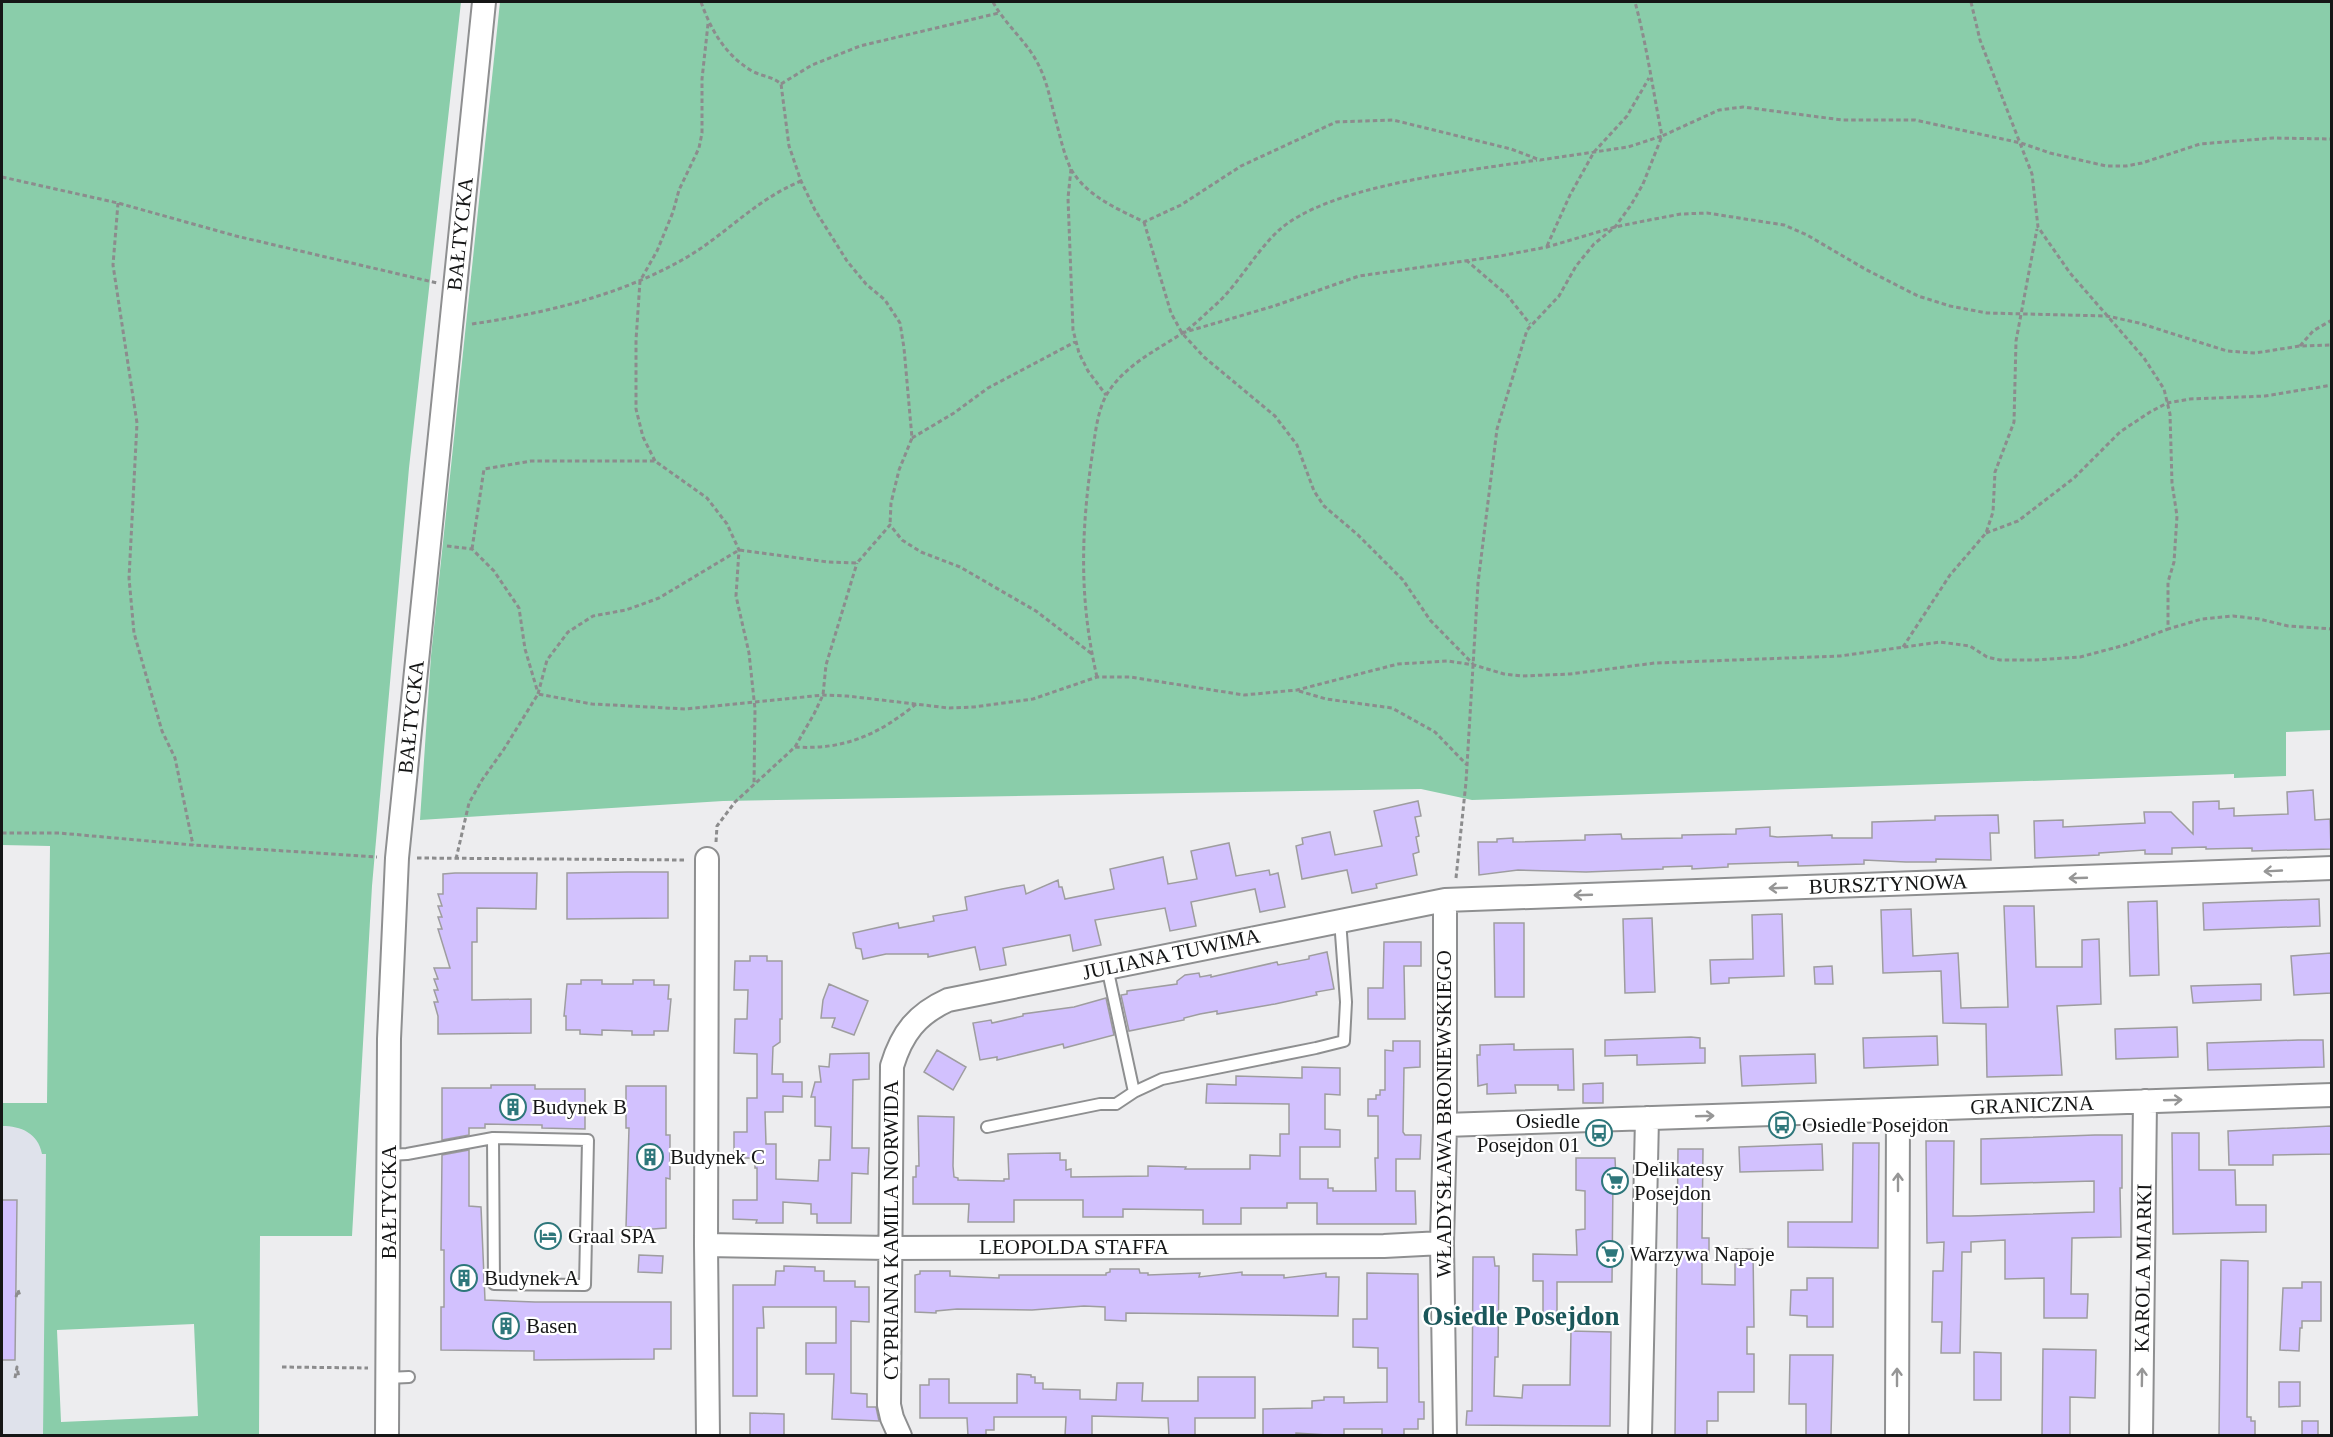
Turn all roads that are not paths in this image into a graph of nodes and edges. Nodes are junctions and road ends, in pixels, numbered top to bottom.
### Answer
1 (484, 2) edge
2 (711, 851) road end
3 (2331, 868) edge
4 (1450, 893) junction
5 (1340, 919) junction
6 (1107, 968) junction
7 (906, 1031) joint
8 (1134, 1092) junction
9 (2331, 1095) edge
10 (2145, 1101) junction
11 (1898, 1110) junction
12 (1647, 1118) junction
13 (1445, 1125) junction
14 (987, 1127) dead end
15 (493, 1138) junction
16 (389, 1155) junction
17 (1442, 1243) junction
18 (706, 1245) junction
19 (891, 1248) junction
20 (899, 1433) edge
21 (387, 1436) edge
22 (708, 1436) edge
23 (1445, 1436) edge
24 (1640, 1436) edge
25 (1897, 1436) edge
26 (2141, 1436) edge

1 - 16 street, BAŁTYCKA
2 - 18 street
3 -> 4 street, BURSZTYNOWA
4 - 5 street, JULIANA TUWIMA
4 - 13 street, WŁADYSŁAWA BRONIEWSKIEGO
5 - 6 street, JULIANA TUWIMA
5 - 8 lane
6 - 7 street, JULIANA TUWIMA
6 - 8 lane
7 - 19 street, CYPRIANA KAMILA NORWIDA
8 - 14 lane
10 -> 9 street, GRANICZNA
10 - 11 street, GRANICZNA
26 -> 10 street, KAROLA MIARKI
12 -> 11 street, GRANICZNA
25 -> 11 street
12 - 13 street, GRANICZNA
12 - 24 street
13 - 17 street, WŁADYSŁAWA BRONIEWSKIEGO
15 - 15 lane
15 - 16 lane
16 - 21 street, BAŁTYCKA
17 - 19 street, LEOPOLDA STAFFA
17 - 23 street, WŁADYSŁAWA BRONIEWSKIEGO
18 - 19 street, LEOPOLDA STAFFA
18 - 22 street
19 - 20 street, CYPRIANA KAMILA NORWIDA

